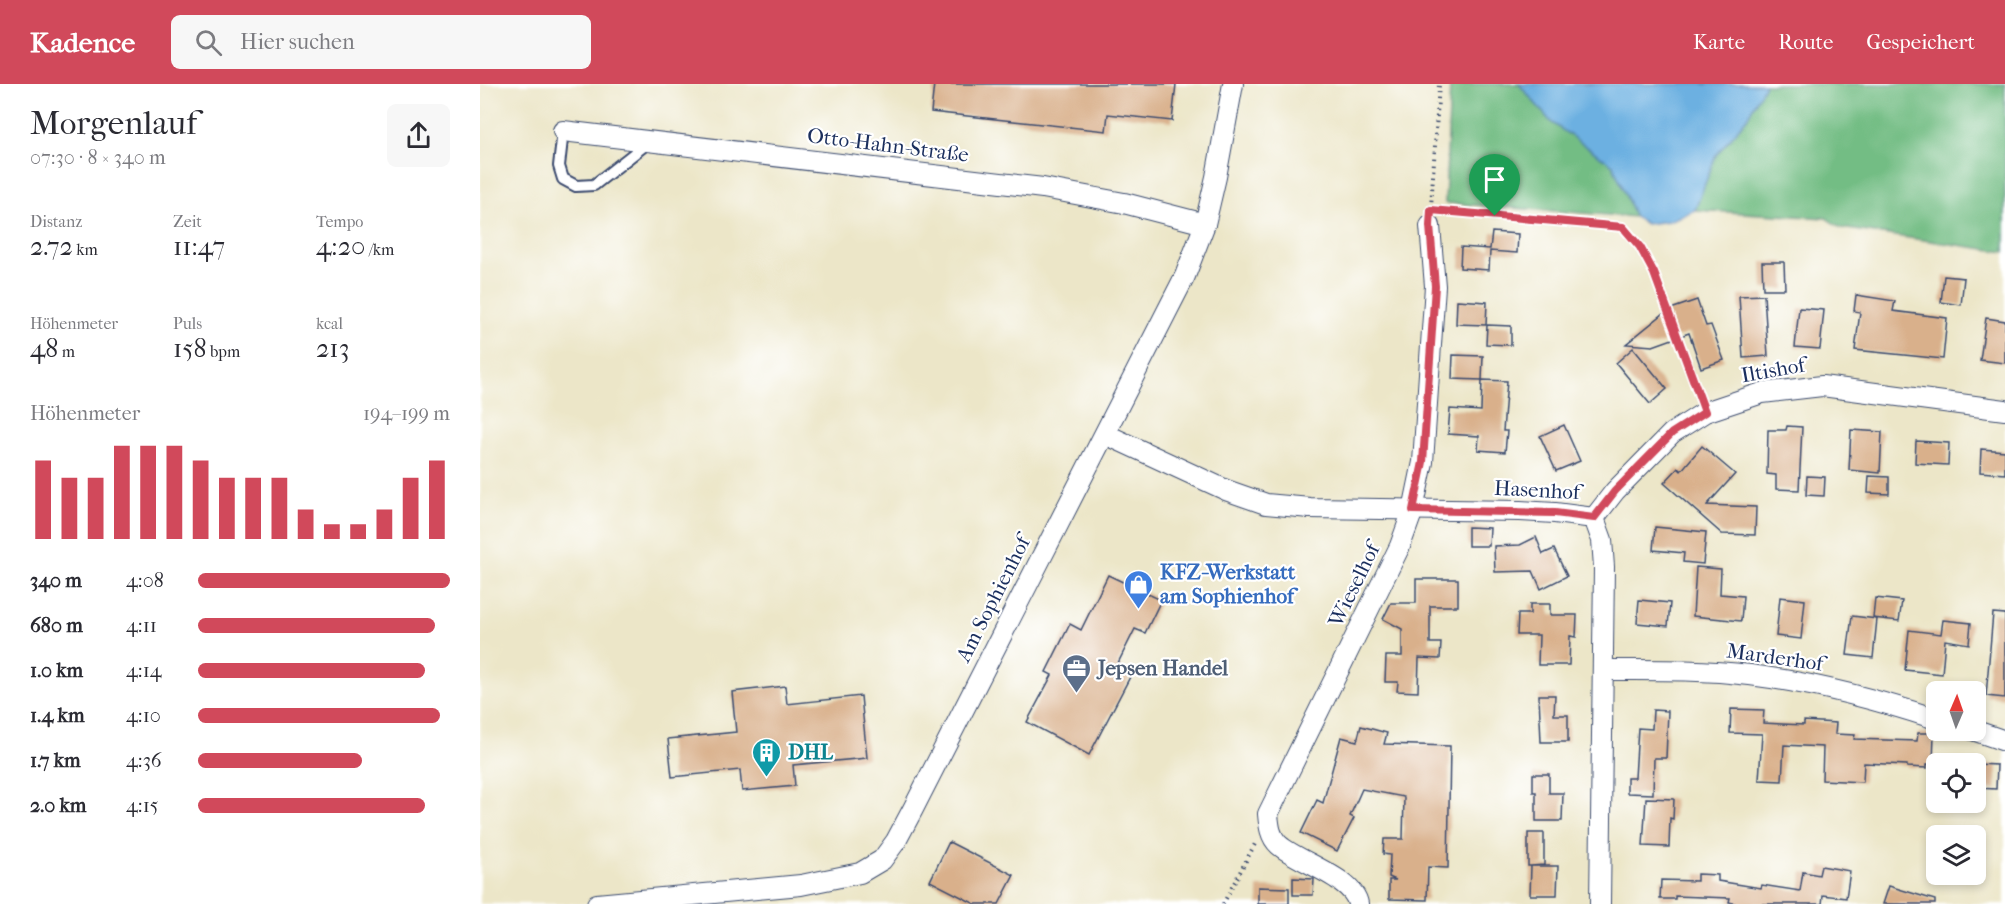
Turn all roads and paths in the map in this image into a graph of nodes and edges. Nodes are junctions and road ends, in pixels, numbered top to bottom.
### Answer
1 (1233, 84) edge
2 (1439, 84) edge
3 (563, 131) joint
4 (650, 141) junction
5 (1430, 218) junction
6 (1205, 224) junction
7 (2005, 410) edge
8 (1705, 412) junction
9 (1105, 434) junction
10 (1413, 510) junction
11 (1594, 518) junction
12 (1603, 670) junction
13 (1926, 716) edge
14 (1986, 734) edge
15 (2005, 741) edge
16 (1269, 829) junction
17 (597, 904) edge
18 (1223, 904) edge
19 (1358, 904) edge
20 (1600, 904) edge

1 - 6 street, Am Sophienhof
2 - 5 path
3 - 4 street, Otto-Hahn-Straße
3 - 4 lane
4 - 6 street, Otto-Hahn-Straße
5 - 8 path
5 - 10 street, Wieselhof
6 - 9 street, Am Sophienhof
7 - 8 street, Iltishof
8 - 11 street, Iltishof
9 - 10 street, Hasenhof
9 - 17 street, Am Sophienhof
10 - 11 street, Hasenhof
10 - 16 street, Wieselhof
11 - 12 street, Hasenhof
12 - 13 street, Marderhof
12 - 20 street, Hasenhof
14 - 15 street
16 - 18 path
16 - 19 street

